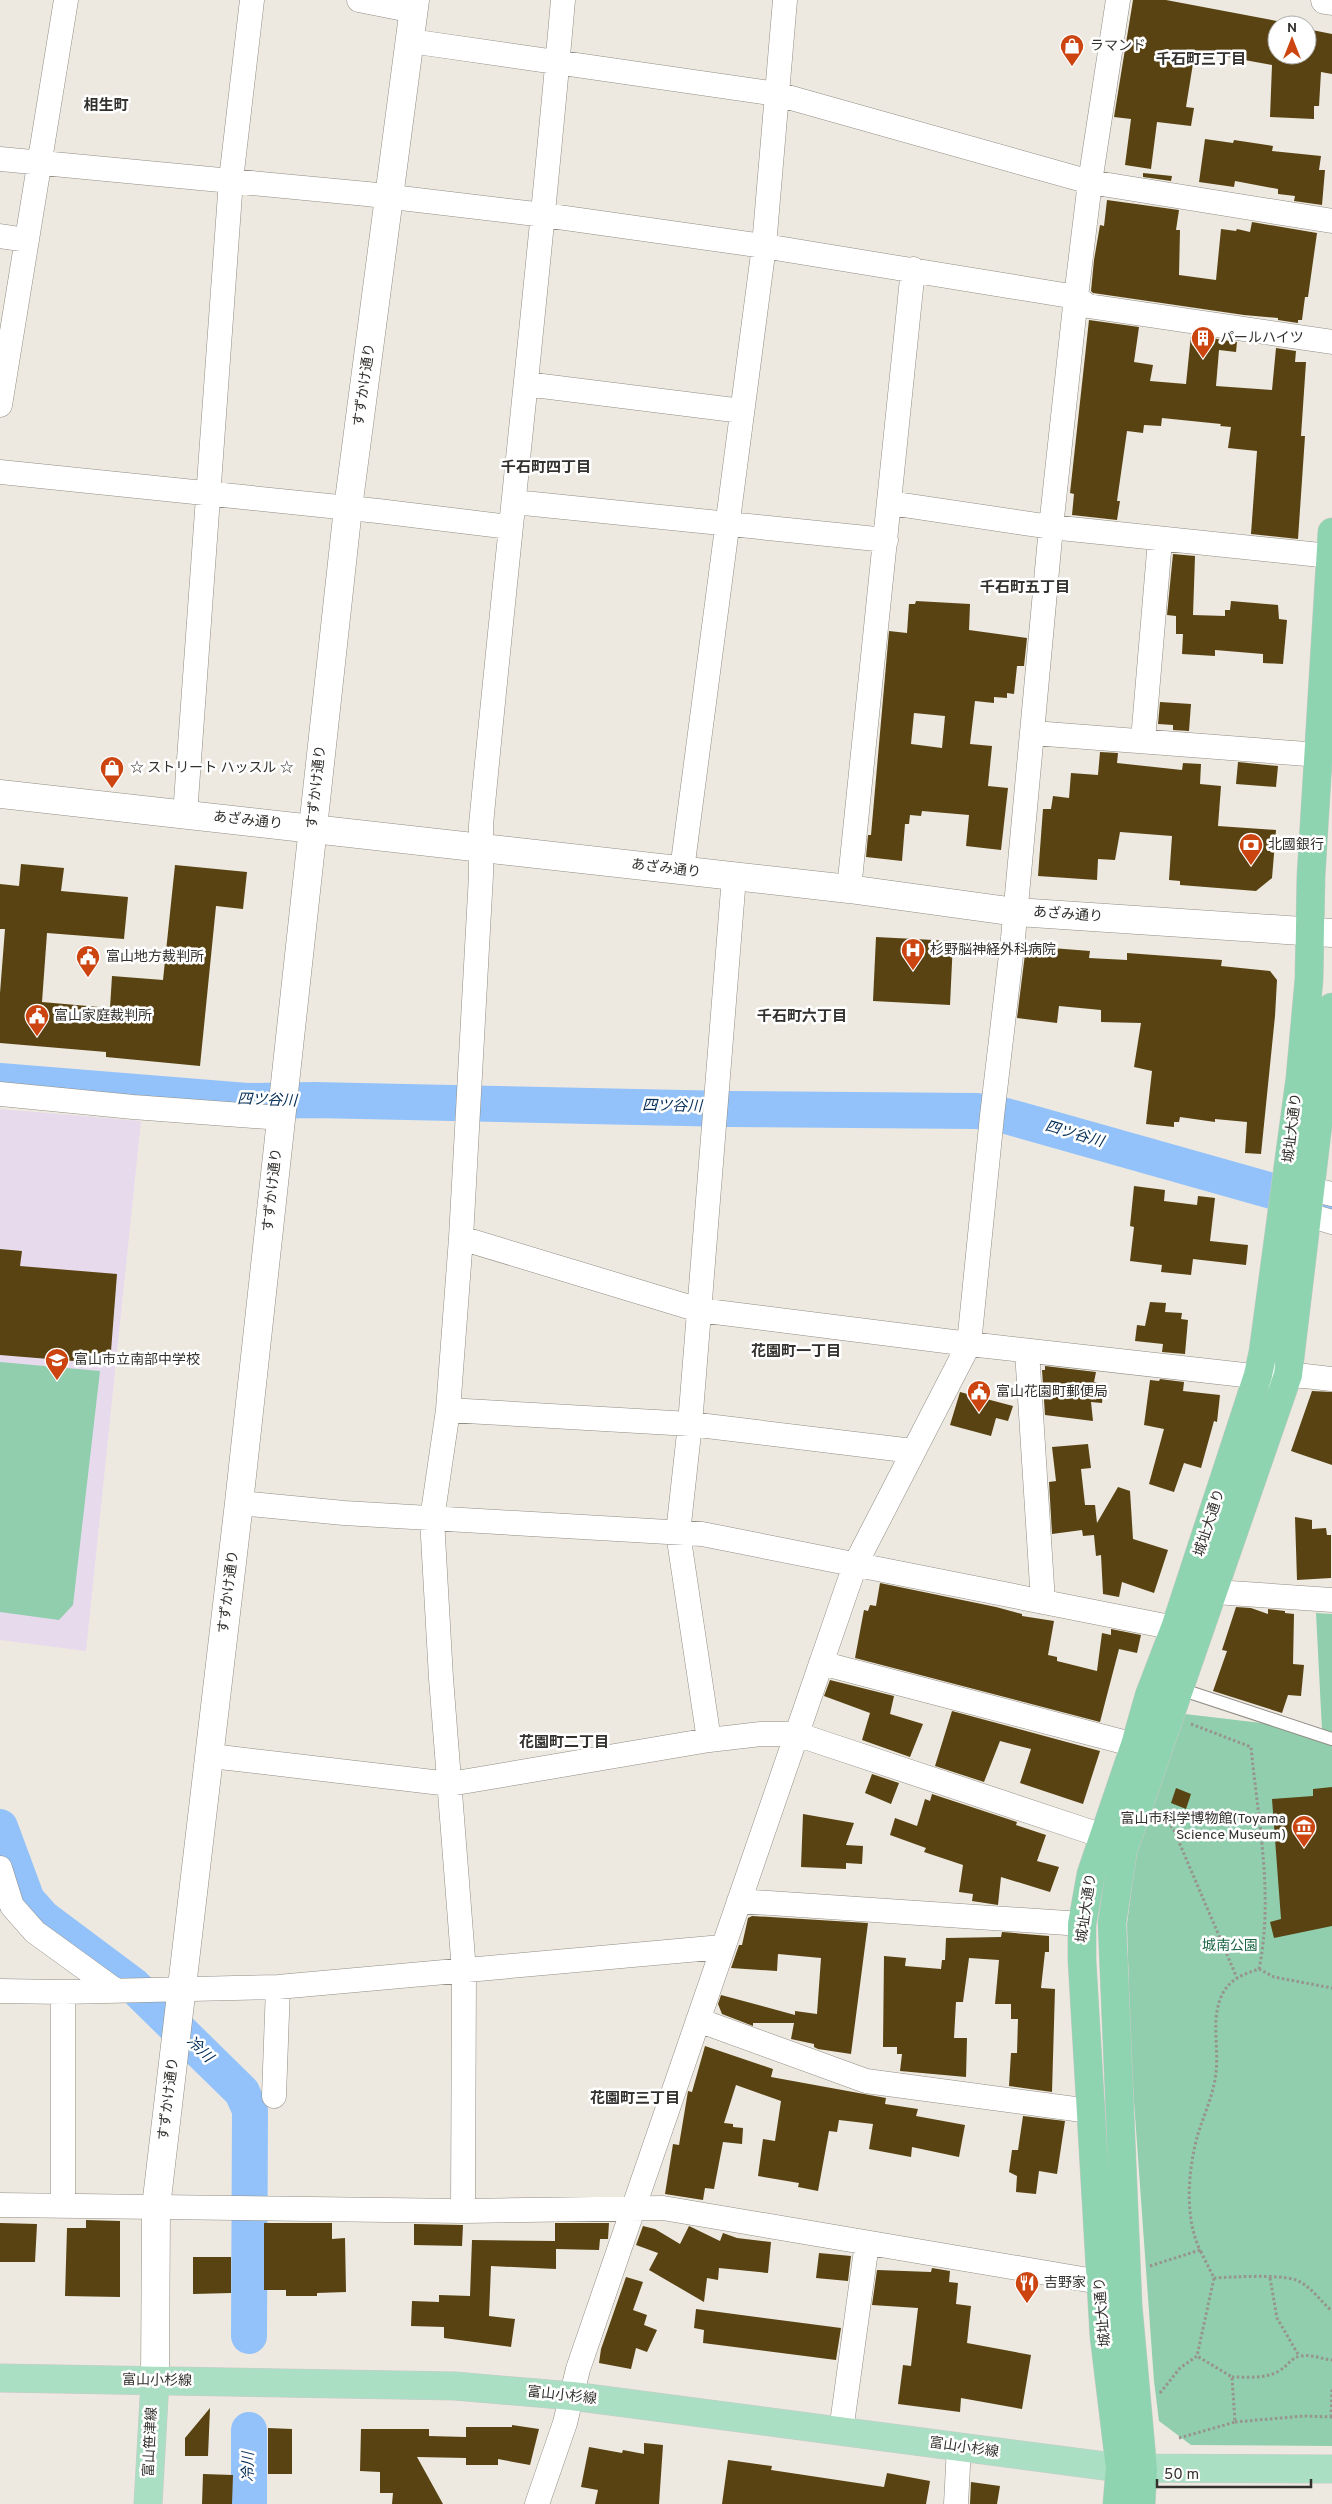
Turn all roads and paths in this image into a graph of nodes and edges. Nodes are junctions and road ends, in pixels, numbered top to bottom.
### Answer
1 (66, 0) edge
2 (252, 0) edge
3 (359, 0) edge
4 (563, 0) edge
5 (785, 0) edge
6 (1118, 0) edge
7 (1325, 0) edge
8 (1332, 1) edge
9 (415, 6) edge
10 (410, 41) junction
11 (557, 61) junction
12 (777, 94) junction
13 (0, 159) edge
14 (39, 163) junction
15 (231, 180) junction
16 (1090, 182) junction
17 (390, 196) junction
18 (544, 215) junction
19 (1332, 221) edge
20 (0, 236) edge
21 (26, 240) junction
22 (764, 246) junction
23 (913, 270) junction
24 (1076, 297) junction
25 (1332, 342) edge
26 (526, 384) junction
27 (0, 405) edge
28 (742, 411) junction
29 (0, 472) edge
30 (209, 492) junction
31 (514, 502) junction
32 (890, 503) junction
33 (348, 508) junction
34 (728, 522) junction
35 (510, 527) junction
36 (1052, 527) junction
37 (886, 540) junction
38 (1160, 540) junction
39 (1331, 544) edge
40 (1033, 733) junction
41 (1143, 740) junction
42 (1320, 755) junction
43 (0, 794) edge
44 (185, 815) junction
45 (312, 828) junction
46 (481, 847) junction
47 (682, 870) junction
48 (734, 877) junction
49 (849, 889) junction
50 (1016, 912) junction
51 (1320, 932) edge
52 (1332, 1007) edge
53 (0, 1094) edge
54 (281, 1118) junction
55 (1309, 1202) edge
56 (461, 1238) junction
57 (700, 1310) junction
58 (969, 1344) junction
59 (1027, 1351) junction
60 (1258, 1375) junction
61 (1288, 1375) junction
62 (1332, 1379) edge
63 (448, 1410) junction
64 (690, 1424) junction
65 (913, 1451) junction
66 (239, 1503) junction
67 (432, 1518) junction
68 (678, 1533) junction
69 (855, 1565) junction
70 (1215, 1592) junction
71 (1332, 1600) edge
72 (1043, 1602) junction
73 (1175, 1628) junction
74 (820, 1663) junction
75 (1180, 1689) junction
76 (1184, 1722) dead end
77 (796, 1734) junction
78 (1332, 1739) edge
79 (709, 1740) junction
80 (1135, 1745) junction
81 (211, 1756) junction
82 (450, 1784) junction
83 (1159, 1814) dead end
84 (1103, 1836) junction
85 (0, 1868) edge
86 (739, 1901) junction
87 (1082, 1924) junction
88 (722, 1947) junction
89 (1259, 1969) junction
90 (464, 1971) junction
91 (1237, 1978) junction
92 (278, 1987) junction
93 (1332, 1988) edge
94 (183, 1989) junction
95 (0, 1990) edge
96 (115, 1990) junction
97 (64, 1992) junction
98 (698, 2020) junction
99 (274, 2096) dead end
100 (1090, 2111) junction
101 (0, 2205) edge
102 (63, 2206) junction
103 (156, 2207) junction
104 (634, 2209) junction
105 (463, 2211) junction
106 (867, 2243) junction
107 (1200, 2250) junction
108 (1147, 2267) dead end
109 (1214, 2278) junction
110 (1270, 2278) junction
111 (1100, 2282) junction
112 (1332, 2311) edge
113 (1197, 2356) junction
114 (1299, 2356) junction
115 (1332, 2360) edge
116 (1232, 2377) junction
117 (0, 2378) edge
118 (155, 2381) junction
119 (1332, 2388) edge
120 (572, 2396) junction
121 (1156, 2400) dead end
122 (1331, 2417) edge
123 (1235, 2422) junction
124 (841, 2431) junction
125 (1179, 2438) dead end
126 (959, 2447) junction
127 (1131, 2469) junction
128 (1332, 2469) edge
129 (148, 2504) edge
130 (537, 2504) edge
131 (956, 2504) edge
132 (1118, 2504) edge
133 (1141, 2504) edge

1 - 14 street
2 - 15 street
3 - 9 street
4 - 11 street
5 - 12 street
6 - 16 street
7 - 8 street
9 - 10 street, すずかけ通り
10 - 11 street
10 - 17 street, すずかけ通り
11 - 12 street
11 - 18 street
12 - 16 street
12 - 22 street
13 - 14 street
14 - 15 street
14 - 21 street
15 - 17 street
15 - 30 street
16 - 19 street
16 - 24 street
17 - 18 street
17 - 33 street, すずかけ通り
18 - 22 street
18 - 26 street
20 - 21 street
21 - 27 street
22 - 23 street
22 - 28 street
23 - 24 street
23 - 32 street
24 - 25 street
24 - 36 street
26 - 28 street
26 - 31 street
28 - 34 street
29 - 30 street
30 - 33 street
30 - 44 street
31 - 34 street
31 - 35 street
32 - 36 street
32 - 37 street
33 - 35 street
33 - 45 street, すずかけ通り
34 - 37 street
34 - 47 street
35 - 46 street
36 - 38 street
36 - 40 street
37 - 49 street
38 - 39 street
38 - 41 street
39 - 42 highway, 城址大通り
40 - 41 street
40 - 50 street
41 - 42 street
42 - 51 highway, 城址大通り
43 - 44 street, あざみ通り
44 - 45 street, あざみ通り
45 - 46 street, あざみ通り
45 - 54 street, すずかけ通り
46 - 47 street, あざみ通り
46 - 56 street
47 - 48 street, あざみ通り
48 - 49 street, あざみ通り
48 - 57 street
49 - 50 street, あざみ通り
50 - 51 street, あざみ通り
50 - 58 street
51 - 55 highway, 城址大通り
52 - 55 highway, 城址大通り
53 - 54 street
54 - 66 street, すずかけ通り
55 - 60 highway, 城址大通り
55 - 61 highway, 城址大通り
56 - 57 street
56 - 63 street
57 - 58 street
57 - 64 street
58 - 59 street
58 - 65 street
59 - 60 street
59 - 72 street
60 - 61 street
60 - 73 highway, 城址大通り
61 - 62 street
61 - 70 highway, 城址大通り
63 - 64 street
63 - 67 street
64 - 65 street
64 - 68 street
65 - 69 street
66 - 67 street
66 - 81 street, すずかけ通り
67 - 68 street
67 - 82 street
68 - 69 street
68 - 79 street
69 - 72 street
69 - 74 street
70 - 71 street
70 - 75 highway, 城址大通り
72 - 73 street
73 - 80 highway, 城址大通り
74 - 77 street
74 - 80 street
75 - 78 lane
75 - 127 highway, 城址大通り
76 - 89 path
77 - 79 street
77 - 84 street
77 - 86 street
79 - 82 street
80 - 84 highway, 城址大通り
81 - 82 street
81 - 94 street, すずかけ通り
82 - 90 street
83 - 91 path
84 - 87 highway, 城址大通り
85 - 96 street
86 - 87 street
86 - 88 street
87 - 100 highway, 城址大通り
88 - 90 street
88 - 98 street
89 - 91 path
89 - 93 path
90 - 92 street
90 - 105 street
91 - 107 path
92 - 94 street
92 - 99 street
94 - 96 street
94 - 103 street, すずかけ通り
95 - 97 street
96 - 97 street
97 - 102 street
98 - 100 street
98 - 104 street
100 - 111 highway, 城址大通り
101 - 102 street
102 - 103 street
103 - 105 street
103 - 118 street, すずかけ通り
104 - 105 street
104 - 106 street
104 - 120 street
106 - 111 street
106 - 124 street
107 - 108 path
107 - 109 path
109 - 110 path
109 - 113 path
110 - 112 path
110 - 114 path
111 - 127 highway, 城址大通り
113 - 116 path
113 - 121 path
114 - 115 path
114 - 116 path
116 - 123 path
117 - 118 main road, 富山小杉線
118 - 120 main road, 富山小杉線
118 - 129 main road, 富山笹津線
119 - 122 path
120 - 124 main road, 富山小杉線
120 - 130 street
122 - 123 path
123 - 125 path
124 - 126 main road, 富山小杉線
126 - 127 main road, 富山小杉線
126 - 131 street
127 - 128 main road, 富山小杉線
127 - 132 highway, 城址大通り
127 - 133 highway, 城址大通り

